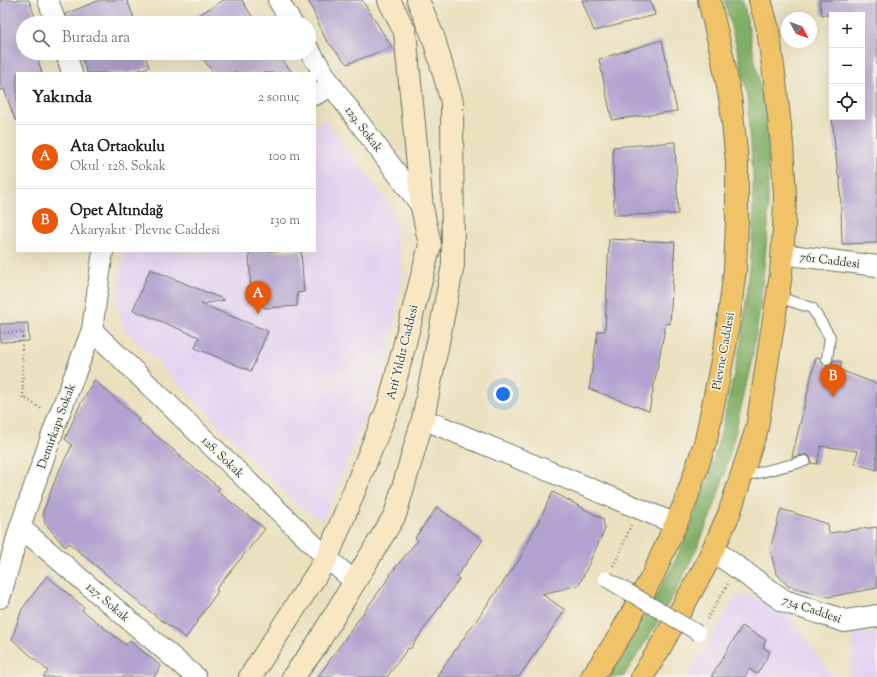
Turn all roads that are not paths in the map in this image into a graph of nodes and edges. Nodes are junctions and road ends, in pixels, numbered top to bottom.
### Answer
1 (48, 0) edge
2 (278, 0) edge
3 (389, 0) edge
4 (418, 0) edge
5 (709, 0) edge
6 (760, 0) edge
7 (54, 16) edge
8 (288, 16) edge
9 (68, 60) edge
10 (312, 60) edge
11 (72, 72) edge
12 (323, 90) edge
13 (422, 207) junction
14 (103, 252) edge
15 (782, 254) junction
16 (877, 266) edge
17 (778, 297) junction
18 (92, 330) junction
19 (827, 359) dead end
20 (423, 419) junction
21 (805, 461) dead end
22 (742, 477) junction
23 (676, 524) junction
24 (20, 527) junction
25 (713, 550) junction
26 (327, 558) junction
27 (606, 579) dead end
28 (355, 582) junction
29 (0, 598) edge
30 (877, 616) edge
31 (698, 633) dead end
32 (196, 677) edge
33 (250, 677) edge
34 (293, 677) edge
35 (592, 677) edge
36 (642, 677) edge

1 - 7 street
2 - 8 street
3 - 13 main road, Arif Yıldız Caddesi
4 - 20 main road
5 - 23 main road, Plevne Caddesi
6 - 15 main road
9 - 11 street
10 - 12 street, 129. Sokak
12 - 13 street, 129. Sokak
13 - 26 main road, Arif Yıldız Caddesi
14 - 18 street, Demirkapı Sokak
15 - 16 street, 761 Caddesi
15 - 17 main road
17 - 19 lane
17 - 22 main road
18 - 24 street, Demirkapı Sokak
18 - 26 street, 128. Sokak
20 - 23 street
20 - 28 main road
21 - 22 lane
22 - 25 main road
23 - 35 main road, Plevne Caddesi
24 - 29 street, Demirkapı Sokak
24 - 32 street, 127. Sokak
25 - 30 street, 734 Caddesi
25 - 36 main road
26 - 28 street, 128. Sokak
26 - 33 main road, Arif Yıldız Caddesi
27 - 31 street, bridge
28 - 34 main road

